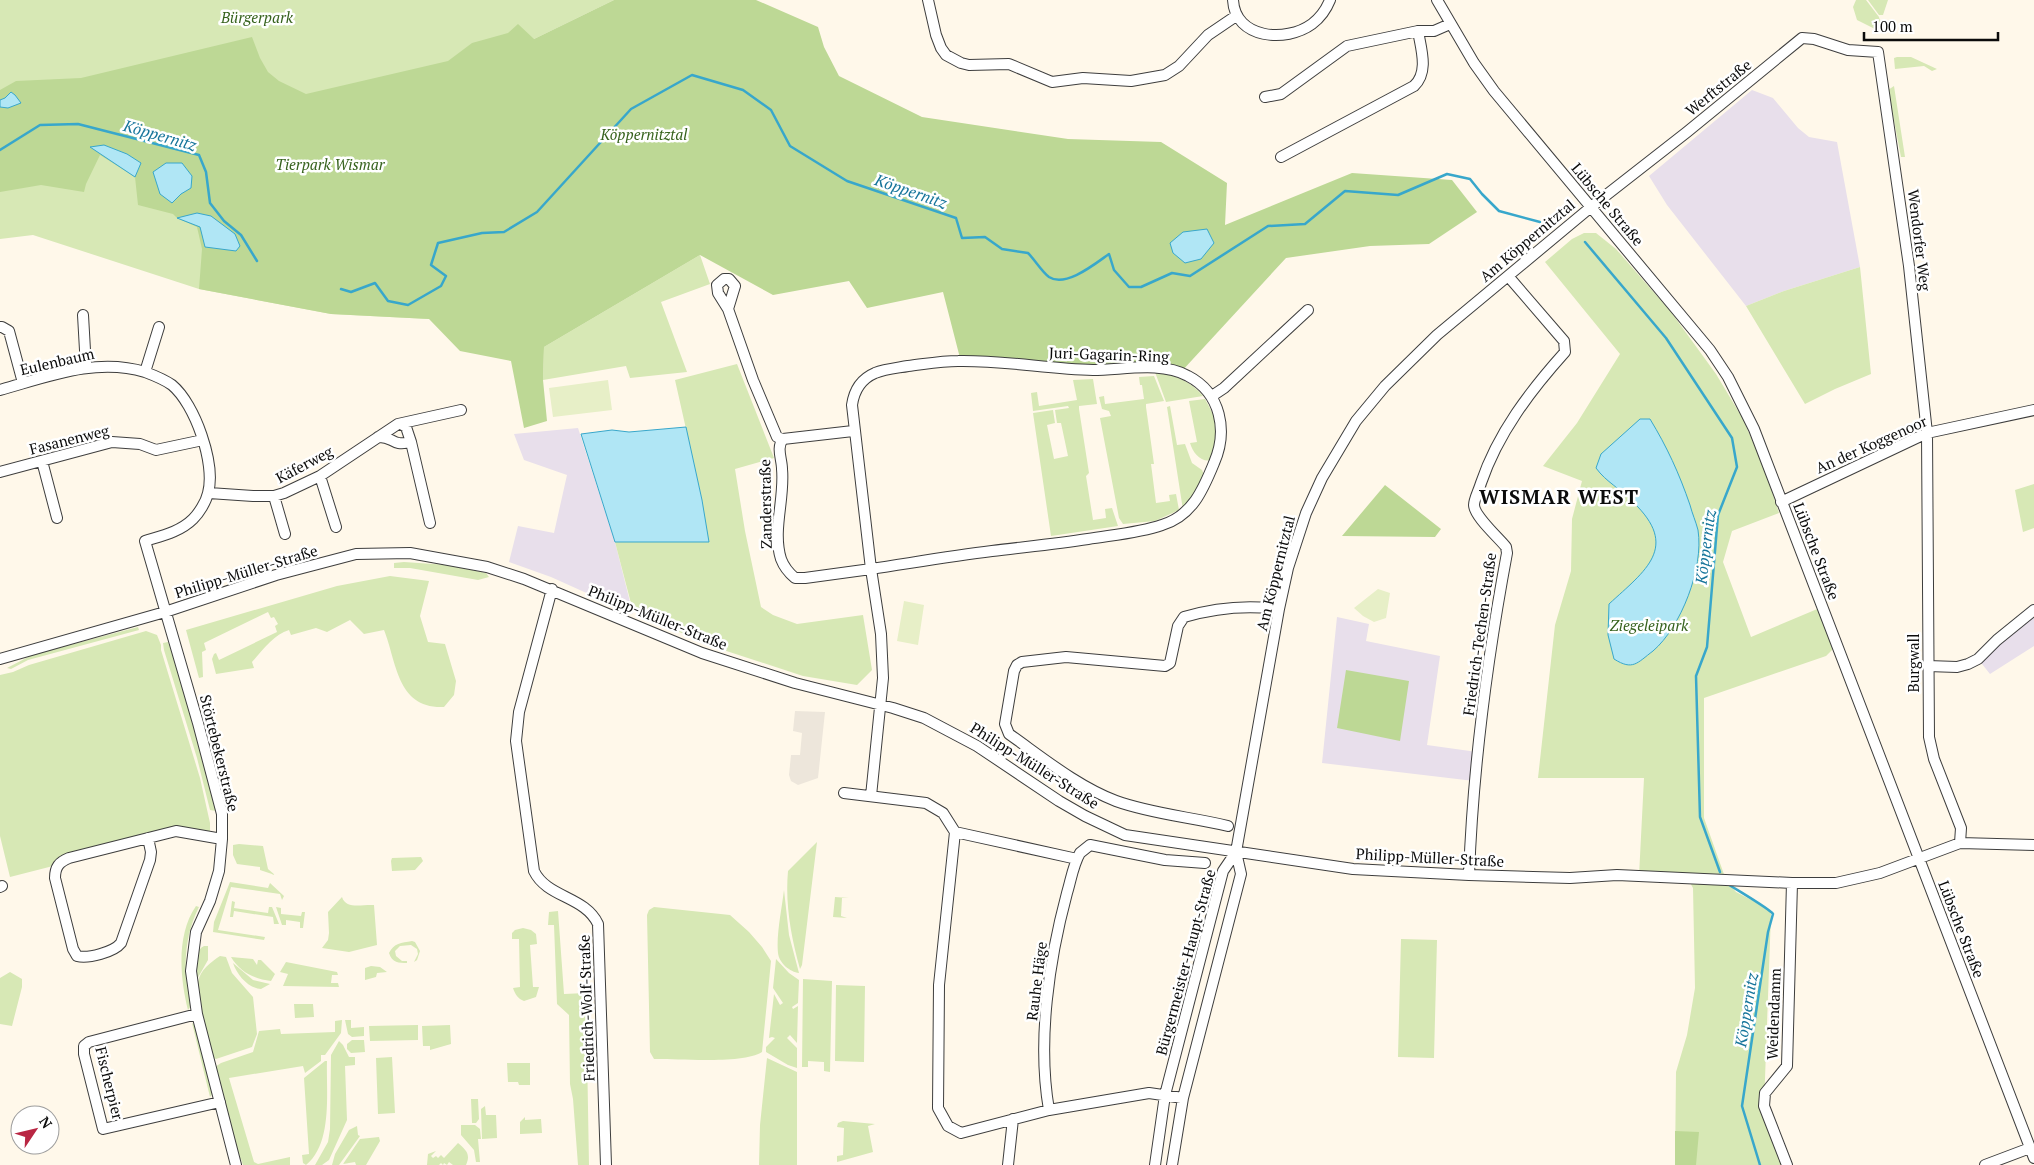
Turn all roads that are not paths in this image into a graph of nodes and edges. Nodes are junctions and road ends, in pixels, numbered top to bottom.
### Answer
1 (928, 0) edge
2 (1233, 0) edge
3 (1330, 0) edge
4 (1437, 0) edge
5 (1236, 16) junction
6 (1450, 24) junction
7 (1418, 31) junction
8 (1878, 52) joint
9 (1265, 97) dead end
10 (1281, 157) dead end
11 (1591, 207) junction
12 (1508, 276) junction
13 (728, 309) dead end
14 (1308, 310) dead end
15 (83, 315) dead end
16 (159, 326) dead end
17 (0, 327) edge
18 (86, 368) junction
19 (145, 372) junction
20 (23, 383) junction
21 (0, 390) edge
22 (1212, 396) junction
23 (461, 410) dead end
24 (2034, 410) edge
25 (401, 424) junction
26 (854, 431) junction
27 (1927, 433) junction
28 (378, 437) junction
29 (783, 439) junction
30 (203, 440) junction
31 (411, 442) junction
32 (42, 461) junction
33 (0, 472) edge
34 (320, 476) junction
35 (209, 493) junction
36 (274, 496) junction
37 (1781, 502) junction
38 (57, 518) dead end
39 (430, 523) dead end
40 (336, 527) dead end
41 (285, 534) dead end
42 (871, 569) junction
43 (552, 590) junction
44 (1279, 609) junction
45 (2034, 610) edge
46 (165, 612) junction
47 (0, 659) edge
48 (1928, 666) junction
49 (880, 705) junction
50 (844, 793) dead end
51 (872, 796) junction
52 (1224, 825) dead end
53 (955, 832) junction
54 (148, 838) junction
55 (222, 839) junction
56 (1960, 843) junction
57 (2034, 845) edge
58 (1236, 852) junction
59 (1077, 858) junction
60 (1919, 858) junction
61 (1205, 864) dead end
62 (1469, 875) junction
63 (1792, 883) junction
64 (197, 1014) junction
65 (1165, 1095) junction
66 (1183, 1098) junction
67 (220, 1102) junction
68 (1049, 1110) junction
69 (1013, 1119) junction
70 (2030, 1148) junction
71 (2034, 1158) edge
72 (236, 1165) edge
73 (606, 1165) edge
74 (1008, 1165) edge
75 (1155, 1165) edge
76 (1172, 1165) edge
77 (1787, 1165) edge
78 (1985, 1165) edge

1 - 5 street
2 - 5 street
3 - 5 street
4 - 6 street, Lübsche Straße
6 - 7 street
6 - 11 street, Lübsche Straße
7 - 9 street
7 - 10 street
8 - 11 street, Werftstraße
8 - 27 street, Wendorfer Weg
11 - 12 street, Am Köppernitztal
11 - 37 street, Lübsche Straße
12 - 44 street, Am Köppernitztal
12 - 62 street, Friedrich-Techen-Straße
13 - 29 street, Zanderstraße
14 - 22 street
15 - 18 street
16 - 19 street
17 - 20 street
18 - 19 street, Eulenbaum
18 - 20 street, Eulenbaum
19 - 30 street, Eulenbaum
20 - 21 street, Eulenbaum
22 - 26 street, Juri-Gagarin-Ring
22 - 42 street, Juri-Gagarin-Ring
23 - 25 street, Käferweg
24 - 27 street, An der Koggenoor
25 - 28 street, Käferweg
25 - 31 street
26 - 29 street, Zanderstraße
26 - 42 street, Juri-Gagarin-Ring
27 - 37 street, An der Koggenoor
27 - 48 street, Burgwall
28 - 31 street
28 - 34 street, Käferweg
29 - 42 street, Zanderstraße
30 - 32 street, Fasanenweg
30 - 35 street, Eulenbaum
31 - 39 street
32 - 33 street, Fasanenweg
32 - 38 street
34 - 36 street, Käferweg
34 - 40 street
35 - 36 street, Käferweg
35 - 46 street
36 - 41 street
37 - 60 street, Lübsche Straße
42 - 49 street, Juri-Gagarin-Ring
43 - 46 street, Philipp-Müller-Straße
43 - 49 street, Philipp-Müller-Straße
43 - 73 street, Friedrich-Wolf-Straße
44 - 52 street
44 - 58 street, Am Köppernitztal
45 - 48 street
46 - 47 street, Philipp-Müller-Straße
46 - 55 street, Störtebekerstraße
48 - 56 street, Burgwall
49 - 51 street, Juri-Gagarin-Ring
49 - 58 street, Philipp-Müller-Straße
50 - 51 street
51 - 53 street
53 - 59 street
53 - 69 street
54 - 54 street
54 - 55 street
55 - 64 street, Störtebekerstraße
56 - 57 street
56 - 60 street
58 - 62 street, Philipp-Müller-Straße
58 - 65 street, Bürgermeister-Haupt-Straße
58 - 66 street, Bürgermeister-Haupt-Straße
59 - 61 street
59 - 68 street, Rauhe Häge
60 - 63 street, Philipp-Müller-Straße
60 - 70 street, Lübsche Straße
62 - 63 street, Philipp-Müller-Straße
63 - 77 street, Weidendamm
64 - 67 street, Störtebekerstraße
64 - 67 street, Fischerpier
65 - 66 street
65 - 68 street
65 - 75 street, Bürgermeister-Haupt-Straße
66 - 76 street, Bürgermeister-Haupt-Straße
67 - 72 street, Störtebekerstraße
68 - 69 street
69 - 74 street
70 - 71 street, Lübsche Straße
70 - 78 street

